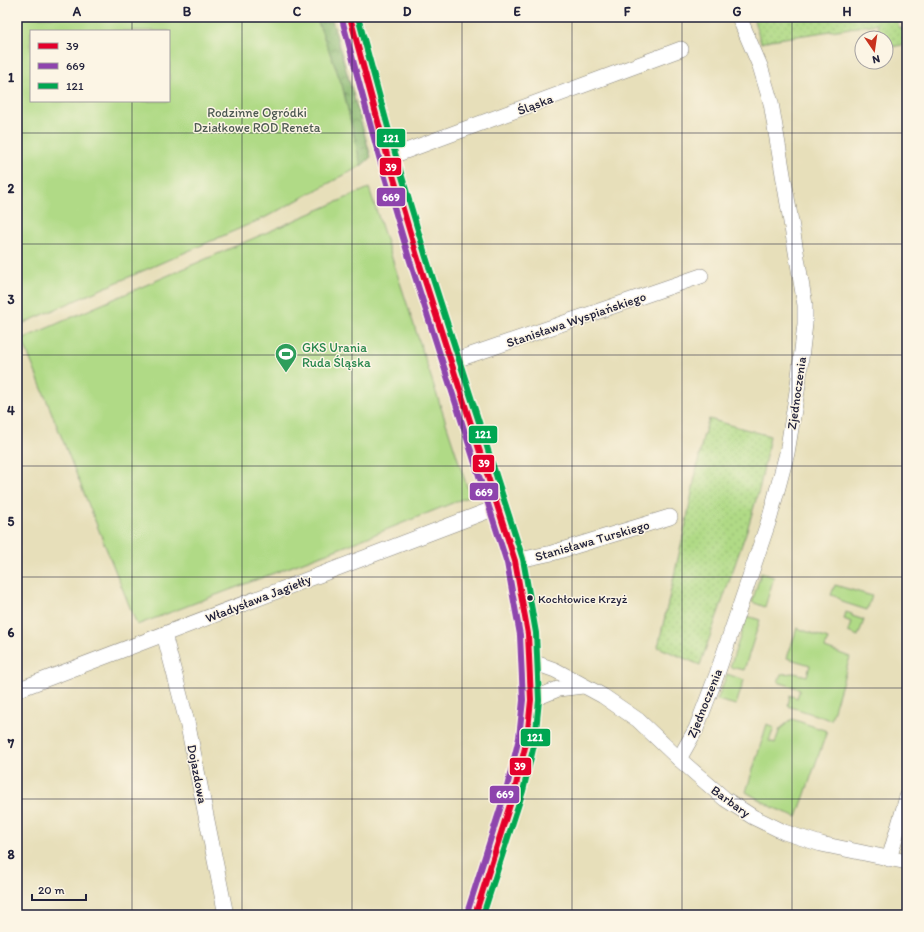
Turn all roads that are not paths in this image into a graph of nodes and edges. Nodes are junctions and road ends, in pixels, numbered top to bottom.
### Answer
1 (350, 17) edge
2 (739, 17) edge
3 (682, 49) dead end
4 (388, 158) junction
5 (701, 276) dead end
6 (450, 362) junction
7 (498, 507) junction
8 (670, 517) dead end
9 (515, 561) junction
10 (164, 634) junction
11 (530, 661) junction
12 (583, 686) junction
13 (17, 690) edge
14 (531, 700) junction
15 (679, 759) junction
16 (907, 796) edge
17 (889, 859) junction
18 (907, 862) edge
19 (226, 915) edge
20 (475, 915) edge

1 - 4 street
2 - 15 street, Zjednoczenia
3 - 4 street, Śląska
4 - 6 street
5 - 6 street, Stanisława Wyspiańskiego
6 - 7 street
7 - 9 street
7 - 10 street, Władysława Jagiełły
8 - 9 street, Stanisława Turskiego
9 - 11 street
10 - 13 street, Władysława Jagiełły
10 - 19 street, Dojazdowa
11 - 12 street, Barbary
11 - 14 street
12 - 14 street
12 - 15 street, Barbary
14 - 20 street
15 - 17 street, Barbary
16 - 17 street
17 - 18 street, Barbary

